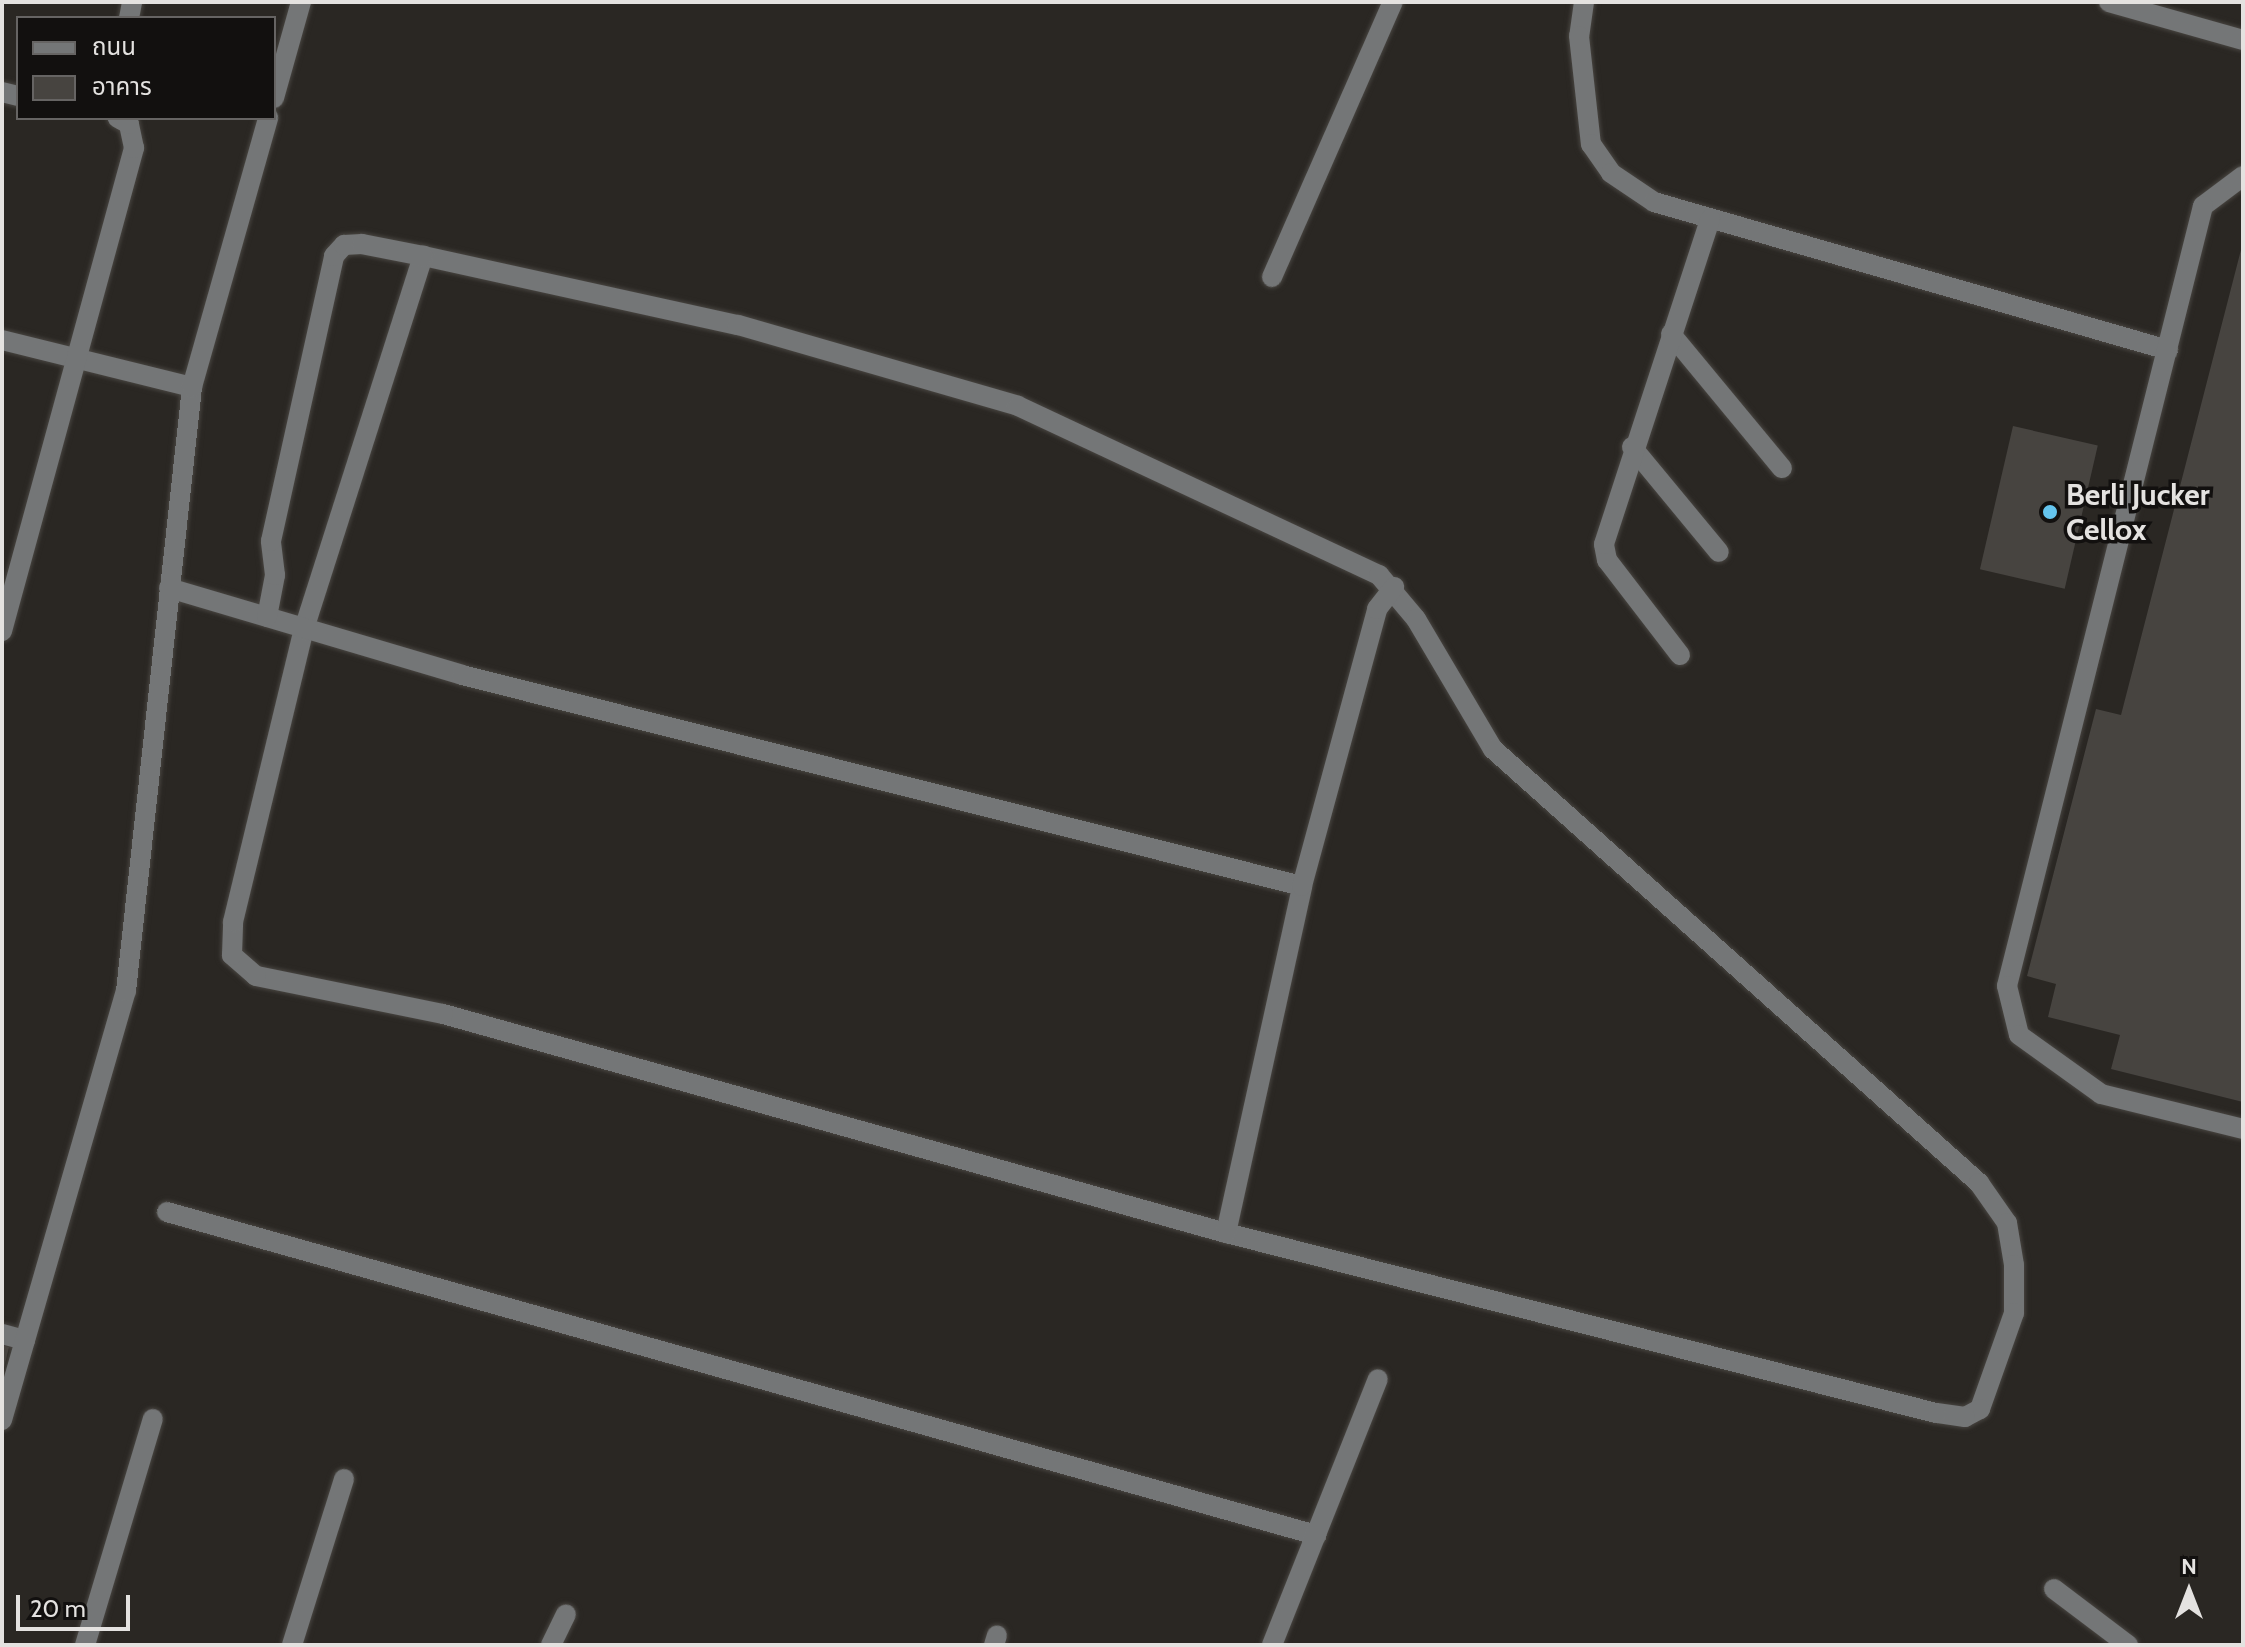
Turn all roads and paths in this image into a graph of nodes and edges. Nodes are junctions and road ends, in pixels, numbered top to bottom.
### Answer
1 (301, 2) edge
2 (1393, 2) edge
3 (1584, 2) edge
4 (2109, 2) edge
5 (2243, 40) edge
6 (276, 91) edge
7 (122, 120) edge
8 (267, 120) edge
9 (2243, 176) edge
10 (1710, 219) junction
11 (423, 256) junction
12 (1272, 277) dead end
13 (1671, 334) junction
14 (2, 340) edge
15 (2168, 350) junction
16 (73, 355) junction
17 (192, 387) junction
18 (1632, 447) junction
19 (1782, 468) dead end
20 (1719, 552) dead end
21 (1394, 587) junction
22 (169, 588) junction
23 (267, 617) junction
24 (304, 629) junction
25 (2, 631) edge
26 (1680, 655) dead end
27 (1302, 886) junction
28 (2243, 1129) edge
29 (167, 1212) dead end
30 (1226, 1233) junction
31 (2, 1334) edge
32 (25, 1340) junction
33 (1378, 1379) dead end
34 (153, 1419) dead end
35 (2, 1420) edge
36 (344, 1479) dead end
37 (1316, 1535) junction
38 (2054, 1589) dead end
39 (566, 1614) dead end
40 (85, 1645) edge
41 (292, 1645) edge
42 (551, 1645) edge
43 (1272, 1645) edge
44 (2128, 1645) edge

1 - 6 street
2 - 12 street
3 - 10 street
4 - 5 street
7 - 16 street
8 - 17 street
9 - 15 street
10 - 13 street
10 - 15 street
11 - 21 street
11 - 23 street
11 - 24 street
13 - 18 street
13 - 19 street
14 - 16 street
15 - 28 street
16 - 17 street
16 - 25 street
17 - 22 street
18 - 20 street
18 - 26 street
21 - 27 street
21 - 30 street
22 - 23 street
22 - 32 street
23 - 24 street
24 - 27 street
24 - 30 street
27 - 30 street
29 - 37 street
31 - 32 street
32 - 35 street
33 - 37 street
34 - 40 street
36 - 41 street
37 - 43 street
38 - 44 street
39 - 42 street

